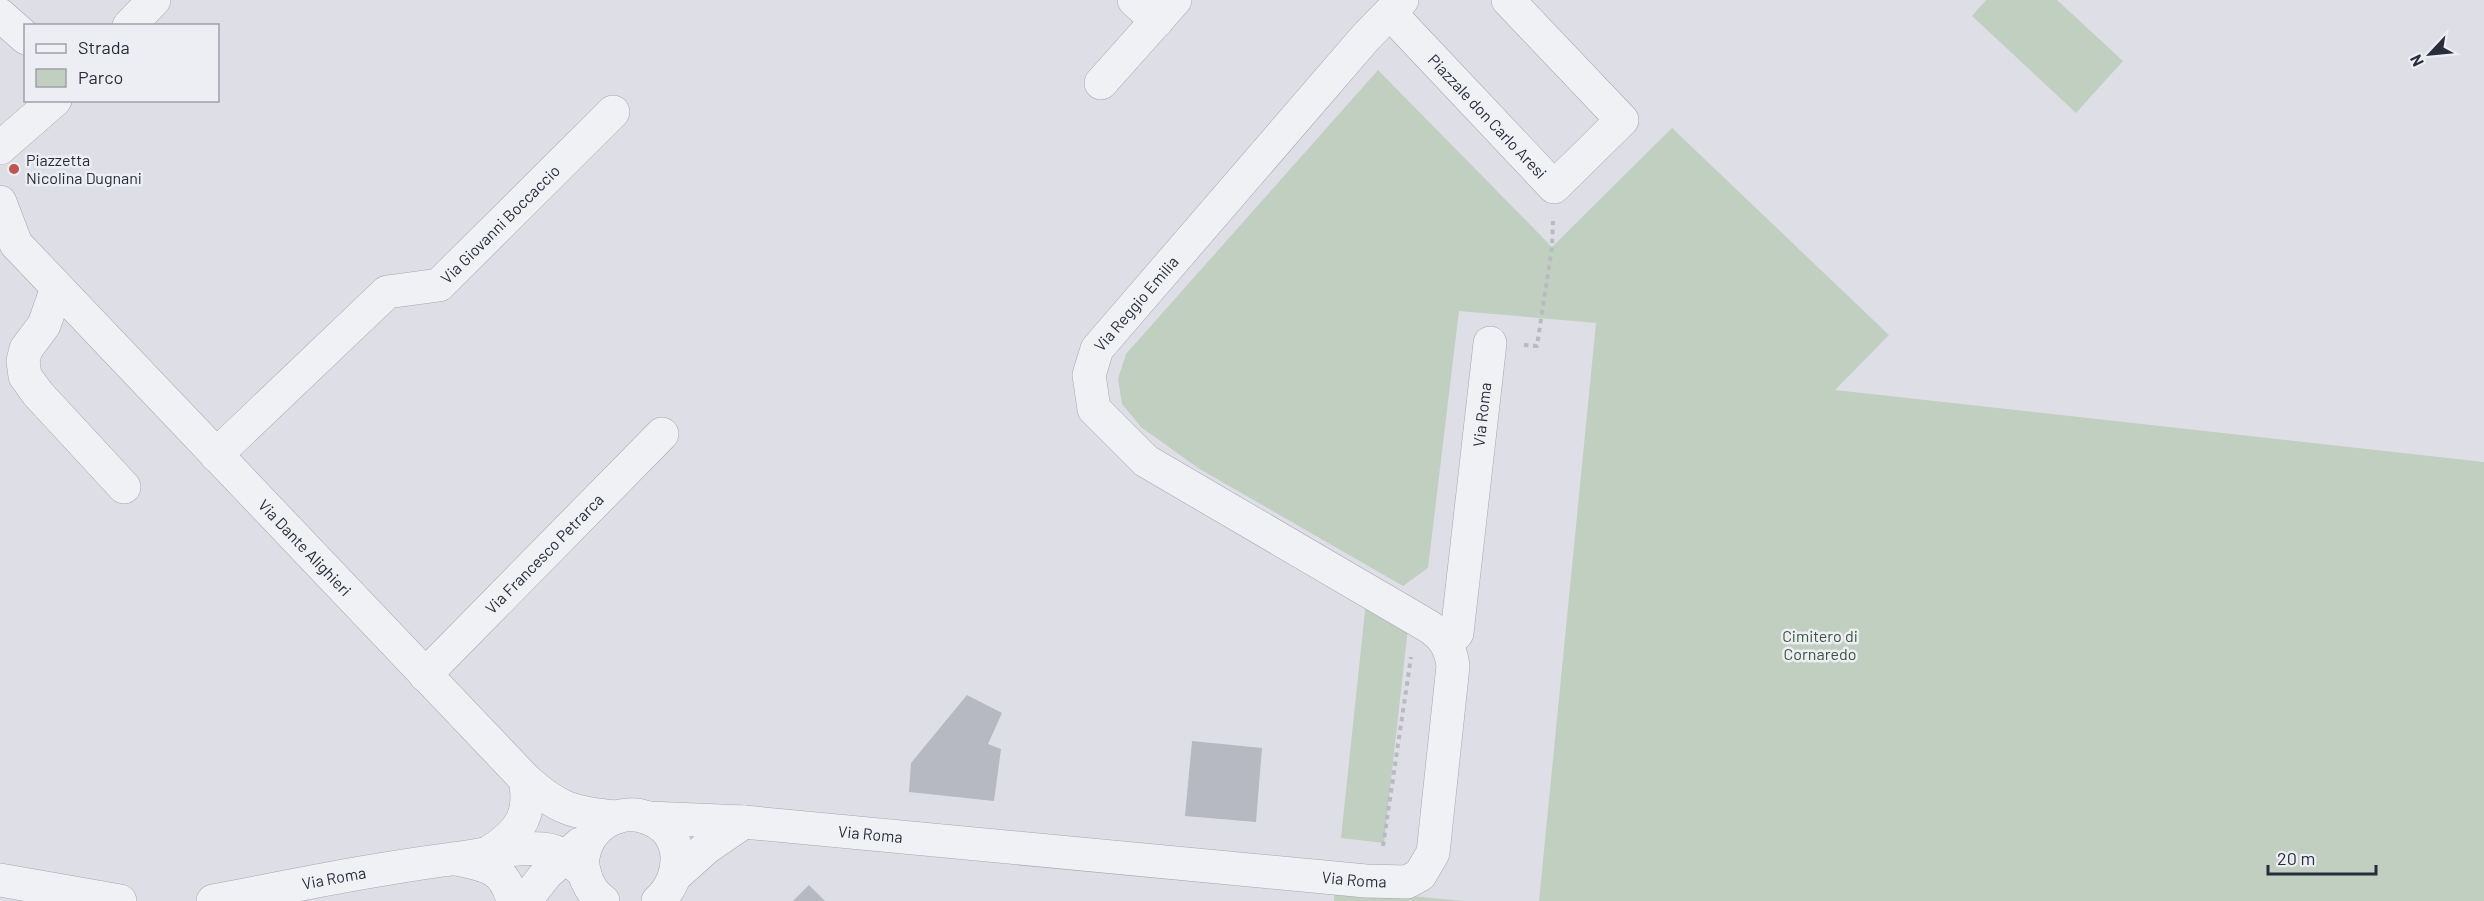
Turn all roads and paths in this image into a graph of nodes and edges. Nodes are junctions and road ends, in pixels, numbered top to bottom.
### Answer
1 (154, 0) edge
2 (1508, 0) edge
3 (1396, 6) edge
4 (1155, 7) edge
5 (0, 15) edge
6 (131, 24) edge
7 (24, 37) edge
8 (1101, 83) dead end
9 (53, 102) edge
10 (613, 111) dead end
11 (0, 148) edge
12 (1554, 187) junction
13 (0, 202) edge
14 (8, 239) edge
15 (57, 288) junction
16 (1490, 343) joint
17 (662, 434) dead end
18 (216, 455) junction
19 (124, 487) dead end
20 (1416, 619) junction
21 (1447, 643) junction
22 (425, 675) junction
23 (525, 779) junction
24 (649, 818) junction
25 (744, 822) junction
26 (605, 825) junction
27 (491, 851) junction
28 (455, 859) junction
29 (575, 865) junction
30 (0, 880) edge
31 (1378, 882) junction
32 (669, 891) edge
33 (120, 901) edge
34 (213, 901) edge
35 (513, 901) edge
36 (525, 901) edge
37 (603, 901) edge

1 - 6 street
2 - 12 street, Piazzale don Carlo Aresi
3 - 12 street, Piazzale don Carlo Aresi
3 - 20 street, Via Reggio Emilia
4 - 8 street
5 - 7 street
9 - 11 street
10 - 18 street, Via Giovanni Boccaccio
12 - 16 path
13 - 14 street
14 - 15 street
15 - 18 street, Via Dante Alighieri
15 - 19 street
16 - 21 street, Via Roma
17 - 22 street, Via Francesco Petrarca
18 - 22 street, Via Dante Alighieri
20 - 21 street, Via Reggio Emilia
20 - 31 path
21 - 31 street, Via Roma
22 - 23 street, Via Dante Alighieri
23 - 26 street, Via Dante Alighieri
23 - 27 street
24 - 25 street, Via Roma
24 - 26 street, Via Dante Alighieri
24 - 32 street
25 - 31 street, Via Roma
25 - 32 street
26 - 29 street
27 - 28 street, Via Roma
27 - 29 street, Via Roma
28 - 34 street, Via Roma
28 - 35 street, Via Roma
29 - 36 street
29 - 37 street
30 - 33 street

